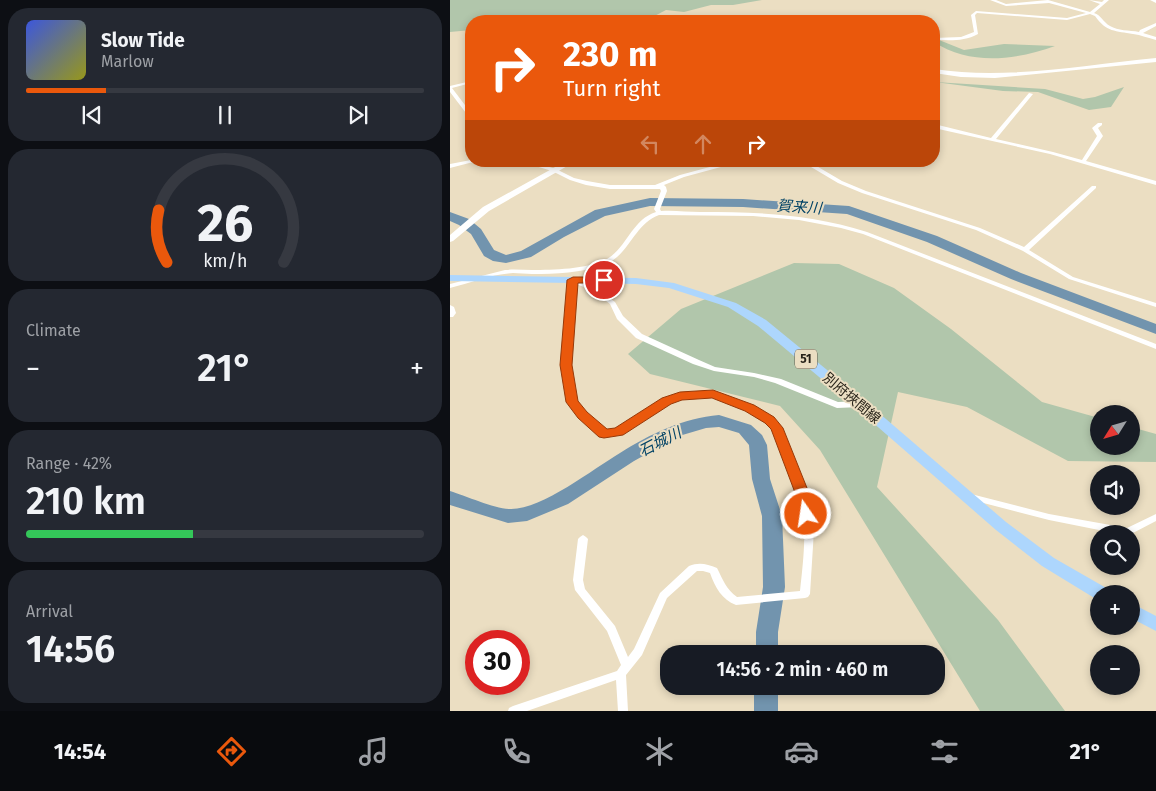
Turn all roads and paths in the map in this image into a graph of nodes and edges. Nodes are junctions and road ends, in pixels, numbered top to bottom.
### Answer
1 (992, 0) edge
2 (1044, 0) edge
3 (1091, 0) edge
4 (1152, 0) edge
5 (1050, 1) junction
6 (1105, 1) edge
7 (1156, 2) edge
8 (1091, 13) junction
9 (1156, 24) edge
10 (1140, 34) junction
11 (940, 39) edge
12 (1156, 39) edge
13 (1156, 60) edge
14 (940, 72) edge
15 (465, 84) edge
16 (450, 88) edge
17 (1031, 94) dead end
18 (465, 108) edge
19 (1100, 124) dead end
20 (940, 127) edge
21 (993, 139) junction
22 (465, 162) edge
23 (1083, 162) junction
24 (450, 166) edge
25 (543, 167) edge
26 (560, 167) edge
27 (717, 167) edge
28 (814, 167) edge
29 (554, 170) junction
30 (1156, 183) edge
31 (655, 186) junction
32 (1094, 187) dead end
33 (658, 211) junction
34 (450, 239) edge
35 (1025, 250) junction
36 (450, 278) edge
37 (476, 279) junction
38 (573, 280) junction
39 (450, 286) edge
40 (1156, 304) edge
41 (450, 307) edge
42 (450, 315) edge
43 (1156, 347) edge
44 (860, 404) junction
45 (967, 496) junction
46 (1156, 517) edge
47 (583, 539) dead end
48 (1090, 587) edge
49 (1140, 615) edge
50 (1156, 624) edge
51 (624, 670) junction
52 (516, 710) edge
53 (623, 711) edge

1 - 5 street
2 - 5 street
3 - 6 street
4 - 7 street
5 - 8 street
6 - 8 street
8 - 10 street
8 - 11 street
9 - 10 street
10 - 12 street
13 - 14 street
15 - 16 street
16 - 18 street
17 - 21 street
19 - 23 street
20 - 21 street
21 - 23 street
22 - 24 street
23 - 30 street
25 - 29 street
26 - 29 street
27 - 31 street
28 - 35 street
29 - 31 street
29 - 34 street
31 - 33 street
32 - 35 street
33 - 37 street
33 - 43 street
35 - 40 street
36 - 37 main road, 別府挾間線 / 51
37 - 38 main road, 別府挾間線 / 51
37 - 39 street
38 - 44 street
38 - 44 main road, 別府挾間線 / 51
38 - 51 street
41 - 42 street
44 - 45 main road, 別府挾間線 / 51
45 - 46 street
45 - 48 main road, 別府挾間線 / 51
47 - 51 street
49 - 50 main road
51 - 52 street
51 - 53 street

